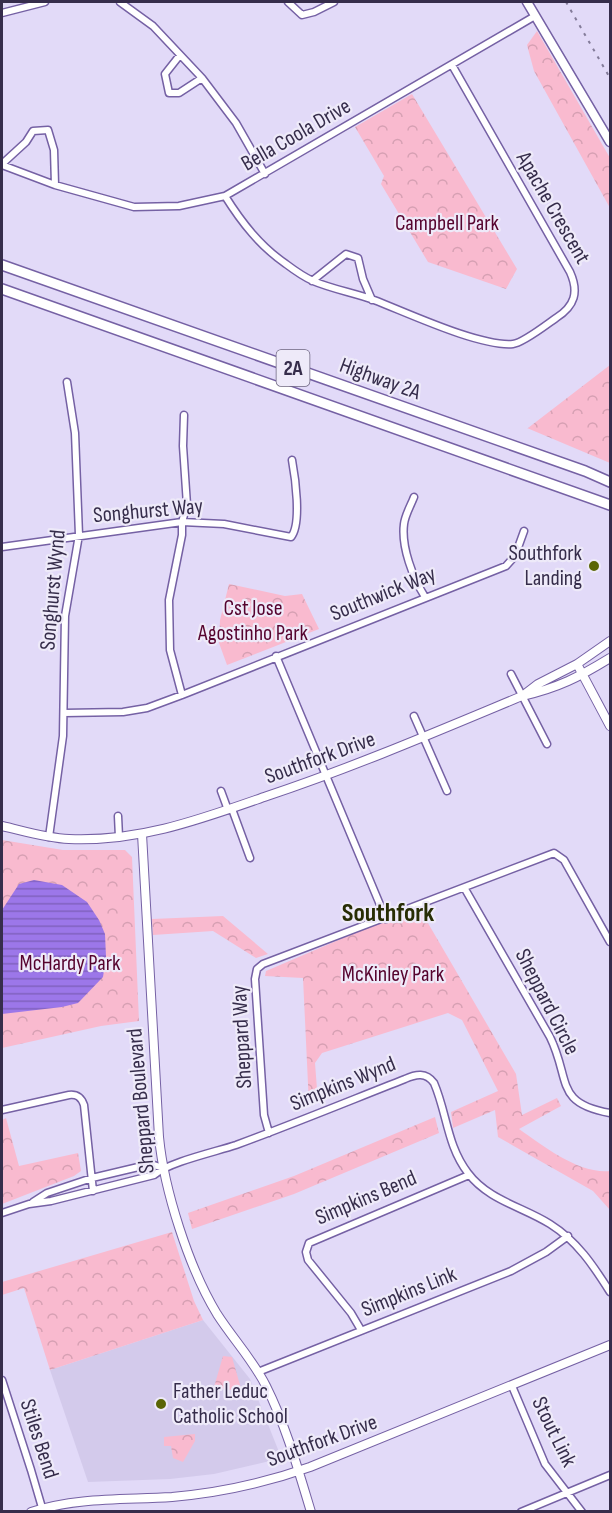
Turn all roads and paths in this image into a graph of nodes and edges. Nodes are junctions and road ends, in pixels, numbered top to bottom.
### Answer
1 (45, 2) edge
2 (120, 2) edge
3 (288, 2) edge
4 (334, 2) edge
5 (527, 2) edge
6 (2, 13) edge
7 (535, 16) junction
8 (180, 55) junction
9 (452, 65) junction
10 (202, 78) junction
11 (610, 142) edge
12 (2, 164) edge
13 (265, 174) junction
14 (55, 185) junction
15 (225, 196) junction
16 (2, 265) edge
17 (312, 281) junction
18 (2, 289) edge
19 (372, 300) junction
20 (67, 382) dead end
21 (184, 415) dead end
22 (292, 460) dead end
23 (610, 482) edge
24 (414, 497) dead end
25 (610, 505) edge
26 (182, 522) junction
27 (524, 531) dead end
28 (79, 535) junction
29 (2, 547) edge
30 (425, 597) junction
31 (610, 641) edge
32 (276, 656) junction
33 (610, 658) edge
34 (577, 664) junction
35 (511, 675) dead end
36 (582, 675) junction
37 (182, 695) junction
38 (522, 696) junction
39 (64, 713) junction
40 (414, 716) dead end
41 (610, 726) edge
42 (423, 737) junction
43 (547, 744) dead end
44 (327, 776) junction
45 (221, 791) dead end
46 (447, 791) dead end
47 (230, 809) junction
48 (118, 816) dead end
49 (2, 826) edge
50 (142, 834) junction
51 (49, 837) junction
52 (119, 837) junction
53 (250, 858) dead end
54 (465, 889) junction
55 (386, 919) junction
56 (610, 942) edge
57 (2, 1110) edge
58 (610, 1113) edge
59 (269, 1133) junction
60 (163, 1168) junction
61 (469, 1175) junction
62 (92, 1178) junction
63 (93, 1191) junction
64 (29, 1204) junction
65 (2, 1213) edge
66 (568, 1236) junction
67 (610, 1292) edge
68 (361, 1330) junction
69 (610, 1345) edge
70 (258, 1372) junction
71 (2, 1380) edge
72 (512, 1386) junction
73 (298, 1471) junction
74 (610, 1475) edge
75 (566, 1492) junction
76 (42, 1510) edge
77 (32, 1512) edge
78 (311, 1512) edge
79 (521, 1512) edge
80 (582, 1512) edge

1 - 6 street
2 - 8 street
3 - 4 street
5 - 7 main road
7 - 9 street, Bella Coola Drive
7 - 11 main road
8 - 10 street
8 - 10 street
9 - 13 street, Bella Coola Drive
9 - 19 street, Apache Crescent
10 - 13 street
12 - 14 street, Bella Coola Drive
12 - 14 street, Bella Coola Drive
13 - 15 street, Bella Coola Drive
14 - 15 street, Bella Coola Drive
15 - 17 street, Apache Crescent
16 - 23 main road, Highway 2A / 2A
17 - 19 street, Apache Crescent
17 - 19 street
18 - 25 main road, Highway 2A / 2A
20 - 28 street, Songhurst Wynd
21 - 26 street
22 - 26 street, Songhurst Way
24 - 30 street
26 - 28 street, Songhurst Way
26 - 37 street
27 - 30 street, Southwick Way
28 - 29 street, Songhurst Way
28 - 39 street, Songhurst Wynd
30 - 32 street, Southwick Way
31 - 34 street, Southfork Drive
32 - 37 street, Southwick Way
32 - 44 street
33 - 36 street, Southfork Drive
34 - 36 street
34 - 38 street, Southfork Drive
35 - 38 street
36 - 38 street, Southfork Drive
36 - 41 street
37 - 39 street, Southwick Way
38 - 42 street, Southfork Drive
38 - 43 street
39 - 51 street, Songhurst Wynd
40 - 42 street
42 - 44 street, Southfork Drive
42 - 46 street
44 - 47 street, Southfork Drive
44 - 55 street
45 - 47 street
47 - 50 street, Southfork Drive
47 - 53 street
48 - 52 street
49 - 51 street, Southfork Drive
50 - 52 street, Southfork Drive
50 - 60 street, Sheppard Boulevard
51 - 52 street, Southfork Drive
54 - 55 street
54 - 56 street
54 - 58 street, Sheppard Circle
55 - 59 street, Sheppard Way
57 - 62 street
59 - 60 street, Simpkins Wynd
59 - 61 street, Simpkins Wynd
60 - 62 street
60 - 63 street
60 - 70 street, Sheppard Boulevard
61 - 66 street, Simpkins Wynd
61 - 68 street, Simpkins Bend
62 - 63 street
62 - 64 street
63 - 64 street
64 - 65 street
66 - 67 street, Simpkins Wynd
66 - 68 street, Simpkins Link
68 - 70 street, Simpkins Link
69 - 72 street, Southfork Drive
70 - 73 street, Sheppard Boulevard
71 - 76 street, Stiles Bend
72 - 73 street, Southfork Drive
72 - 75 street, Stout Link
73 - 76 street, Southfork Drive
73 - 78 street, Sheppard Boulevard
74 - 75 street
75 - 79 street
75 - 80 street, Stout Link
76 - 77 street, Southfork Drive

